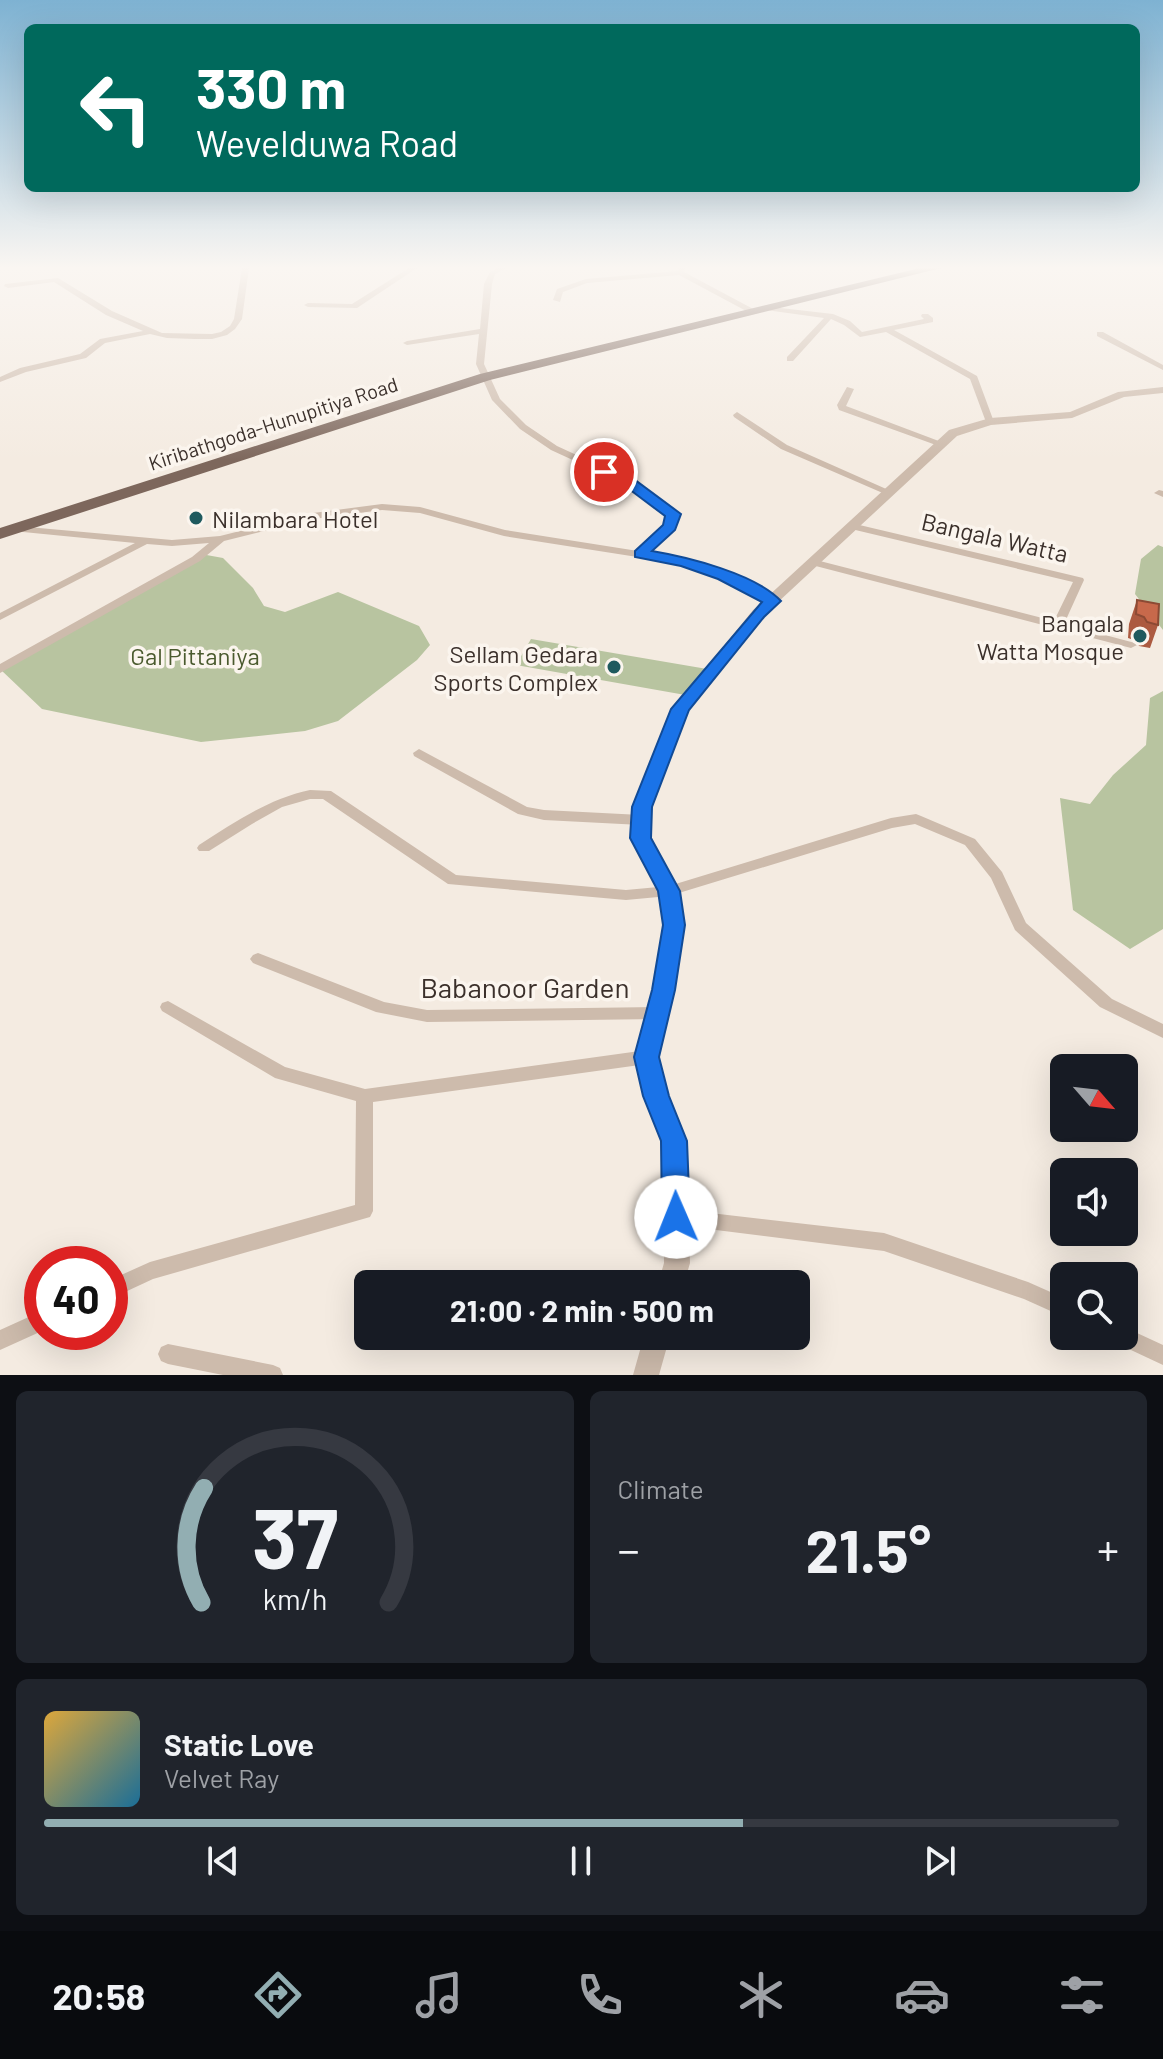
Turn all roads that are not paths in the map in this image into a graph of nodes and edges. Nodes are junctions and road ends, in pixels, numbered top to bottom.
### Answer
1 (151, 332) edge
2 (153, 332) edge
3 (227, 332) edge
4 (476, 332) edge
5 (483, 332) edge
6 (666, 332) edge
7 (815, 332) edge
8 (857, 332) edge
9 (876, 332) edge
10 (892, 332) edge
11 (1100, 334) dead end
12 (407, 343) dead end
13 (790, 359) dead end
14 (1163, 368) edge
15 (485, 377) junction
16 (0, 380) edge
17 (850, 389) dead end
18 (1163, 390) edge
19 (737, 415) dead end
20 (990, 422) junction
21 (939, 443) junction
22 (888, 492) junction
23 (851, 526) junction
24 (17, 529) junction
25 (0, 531) edge
26 (220, 539) junction
27 (144, 542) junction
28 (640, 554) junction
29 (812, 562) junction
30 (773, 601) junction
31 (0, 617) edge
32 (1057, 626) junction
33 (1131, 645) dead end
34 (0, 669) edge
35 (419, 753) dead end
36 (641, 820) junction
37 (204, 848) dead end
38 (669, 891) junction
39 (258, 959) dead end
40 (168, 1007) dead end
41 (658, 1013) junction
42 (1163, 1031) edge
43 (647, 1057) junction
44 (365, 1096) junction
45 (676, 1217) junction
46 (675, 1270) edge
47 (128, 1281) edge
48 (1050, 1301) edge
49 (24, 1329) edge
50 (0, 1340) edge
51 (1138, 1343) edge
52 (653, 1350) edge
53 (168, 1354) dead end
54 (1163, 1355) edge
55 (273, 1375) edge
56 (646, 1375) edge

1 - 16 street
2 - 3 street
4 - 12 street
5 - 15 street
6 - 15 main road, Kiribathgoda-Hunupitiya Road
7 - 13 street
8 - 9 street
10 - 20 street
11 - 14 street
15 - 24 main road, Kiribathgoda-Hunupitiya Road
15 - 28 street
17 - 21 street
18 - 20 street
19 - 22 street
20 - 21 street
21 - 22 street
22 - 23 street
23 - 29 street
23 - 32 street, Bangala Watta
24 - 25 main road, Kiribathgoda-Hunupitiya Road
24 - 27 street
26 - 27 street
26 - 28 street
26 - 34 street
27 - 31 street
28 - 30 street
29 - 30 street
29 - 32 street
30 - 36 street
32 - 33 street
35 - 36 street
36 - 38 street
37 - 38 street
38 - 41 street
38 - 42 street
39 - 41 street, Babanoor Garden
40 - 44 street
41 - 43 street
43 - 44 street
43 - 45 street
44 - 47 street
45 - 46 street
45 - 48 street
49 - 50 street
51 - 54 street
52 - 56 street
53 - 55 street

